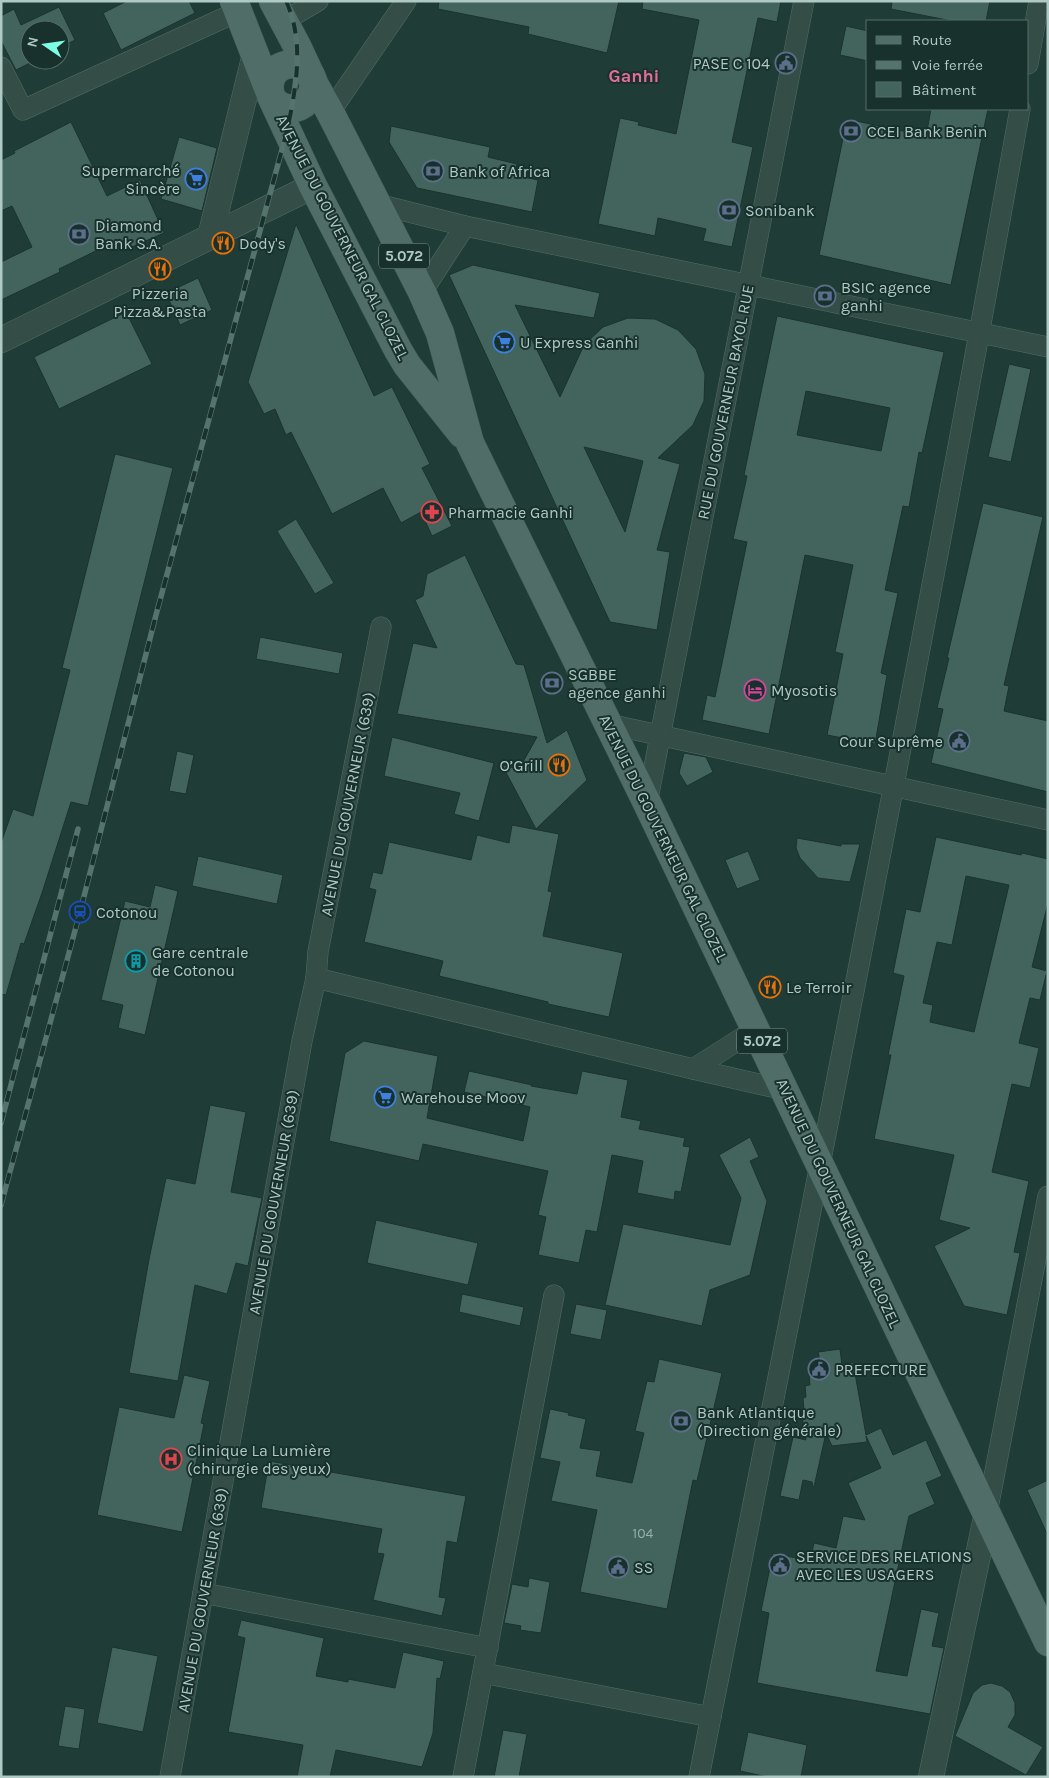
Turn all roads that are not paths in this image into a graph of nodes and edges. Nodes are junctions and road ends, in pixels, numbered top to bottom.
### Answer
1 (318, 1) edge
2 (406, 1) edge
3 (804, 1) edge
4 (1039, 1) edge
5 (236, 6) edge
6 (279, 11) edge
7 (255, 54) junction
8 (1029, 58) edge
9 (1, 67) edge
10 (311, 77) junction
11 (272, 97) junction
12 (1020, 110) edge
13 (330, 112) junction
14 (313, 186) junction
15 (377, 204) junction
16 (465, 226) junction
17 (210, 237) junction
18 (748, 285) junction
19 (422, 292) junction
20 (980, 333) junction
21 (1, 340) edge
22 (1048, 347) edge
23 (470, 443) junction
24 (381, 628) dead end
25 (608, 724) junction
26 (660, 736) junction
27 (892, 786) junction
28 (647, 802) junction
29 (1048, 820) edge
30 (316, 978) junction
31 (756, 1029) junction
32 (693, 1069) junction
33 (785, 1090) junction
34 (821, 1164) junction
35 (1048, 1196) edge
36 (554, 1295) dead end
37 (987, 1513) junction
38 (203, 1593) junction
39 (1048, 1642) edge
40 (488, 1648) junction
41 (483, 1673) junction
42 (711, 1717) junction
43 (170, 1777) edge
44 (463, 1777) edge
45 (699, 1777) edge
46 (931, 1777) edge

1 - 6 street
2 - 13 street
3 - 18 street, RUE DU GOUVERNEUR BAYOL RUE
4 - 8 street
5 - 7 main road, AVENUE DU GOUVERNEUR GAL CLOZEL / 5.072
5 - 9 street
6 - 10 main road, AVENUE DU GOUVERNEUR GAL CLOZEL / 5.072
7 - 11 main road, AVENUE DU GOUVERNEUR GAL CLOZEL / 5.072
7 - 17 street
10 - 11 main road
10 - 13 main road, AVENUE DU GOUVERNEUR GAL CLOZEL / 5.072
11 - 14 main road, AVENUE DU GOUVERNEUR GAL CLOZEL / 5.072
12 - 20 street
13 - 15 main road, AVENUE DU GOUVERNEUR GAL CLOZEL / 5.072
14 - 17 street
14 - 23 main road, AVENUE DU GOUVERNEUR GAL CLOZEL / 5.072
15 - 16 street
15 - 19 main road, AVENUE DU GOUVERNEUR GAL CLOZEL / 5.072
16 - 18 street
16 - 19 street
17 - 21 street
18 - 20 street
18 - 26 street, RUE DU GOUVERNEUR BAYOL RUE
19 - 23 main road, AVENUE DU GOUVERNEUR GAL CLOZEL / 5.072
20 - 22 street
20 - 27 street
23 - 25 main road, AVENUE DU GOUVERNEUR GAL CLOZEL / 5.072
24 - 30 street, AVENUE DU GOUVERNEUR (639)
25 - 26 street
25 - 28 main road, AVENUE DU GOUVERNEUR GAL CLOZEL / 5.072
26 - 27 street
26 - 28 street, RUE DU GOUVERNEUR BAYOL RUE
27 - 29 street
27 - 34 street
28 - 31 main road, AVENUE DU GOUVERNEUR GAL CLOZEL / 5.072
30 - 32 street
30 - 38 street, AVENUE DU GOUVERNEUR (639)
31 - 32 street
31 - 33 main road, AVENUE DU GOUVERNEUR GAL CLOZEL / 5.072
32 - 33 street
33 - 34 main road, AVENUE DU GOUVERNEUR GAL CLOZEL / 5.072
34 - 37 main road, AVENUE DU GOUVERNEUR GAL CLOZEL / 5.072
34 - 42 street
35 - 37 street
36 - 40 street
37 - 39 main road, AVENUE DU GOUVERNEUR GAL CLOZEL / 5.072
37 - 46 street
38 - 40 street
38 - 43 street, AVENUE DU GOUVERNEUR (639)
40 - 41 street
41 - 42 street
41 - 44 street
42 - 45 street

